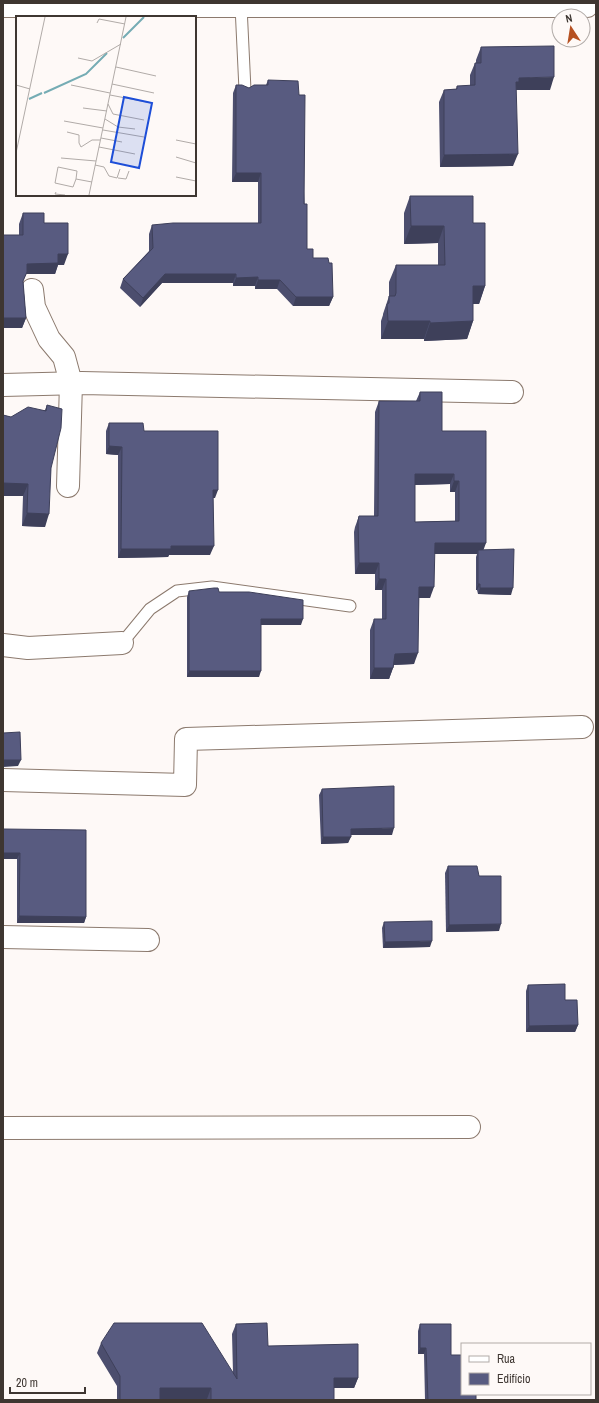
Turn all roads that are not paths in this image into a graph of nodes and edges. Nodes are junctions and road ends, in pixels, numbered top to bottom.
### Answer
1 (3, 6) edge
2 (241, 6) junction
3 (587, 6) dead end
4 (245, 90) edge
5 (32, 290) dead end
6 (71, 383) junction
7 (3, 385) edge
8 (512, 392) dead end
9 (68, 486) dead end
10 (350, 606) dead end
11 (122, 643) joint
12 (3, 645) edge
13 (582, 727) dead end
14 (3, 780) edge
15 (3, 937) edge
16 (148, 940) dead end
17 (469, 1127) dead end
18 (3, 1128) edge

1 - 2 street
2 - 3 street
2 - 4 lane
5 - 6 street
6 - 7 street
6 - 8 street
6 - 9 street
10 - 11 lane
11 - 12 street
13 - 14 street
15 - 16 street
17 - 18 street

